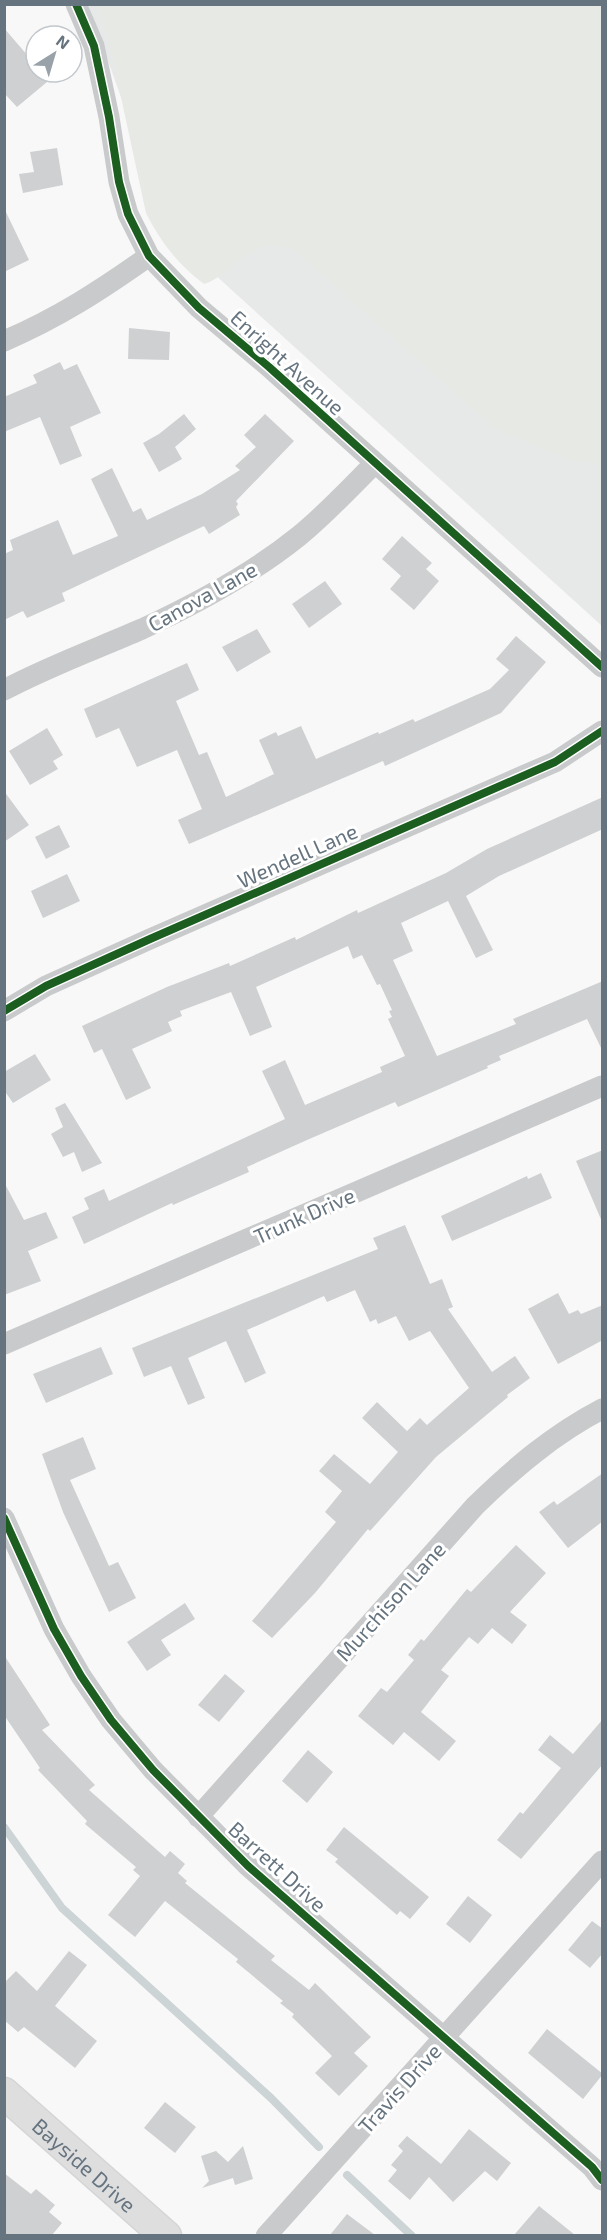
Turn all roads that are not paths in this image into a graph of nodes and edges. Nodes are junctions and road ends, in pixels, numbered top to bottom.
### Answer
1 (76, 4) edge
2 (149, 256) junction
3 (4, 342) edge
4 (374, 464) junction
5 (603, 667) edge
6 (4, 690) edge
7 (603, 731) edge
8 (4, 1011) edge
9 (603, 1086) edge
10 (4, 1344) edge
11 (603, 1409) edge
12 (4, 1518) edge
13 (198, 1817) junction
14 (603, 1860) edge
15 (445, 2037) junction
16 (4, 2093) edge
17 (603, 2180) edge
18 (166, 2235) edge
19 (267, 2235) edge

1 - 2 street, Enright Avenue
2 - 3 street
2 - 4 street, Enright Avenue
4 - 5 street, Enright Avenue
4 - 6 street, Canova Lane
7 - 8 street, Wendell Lane
9 - 10 street, Trunk Drive
11 - 13 street, Murchison Lane
12 - 13 street, Barrett Drive
13 - 15 street, Barrett Drive
14 - 15 street, Travis Drive
15 - 17 street, Barrett Drive
15 - 19 street, Travis Drive
16 - 18 street, Bayside Drive

